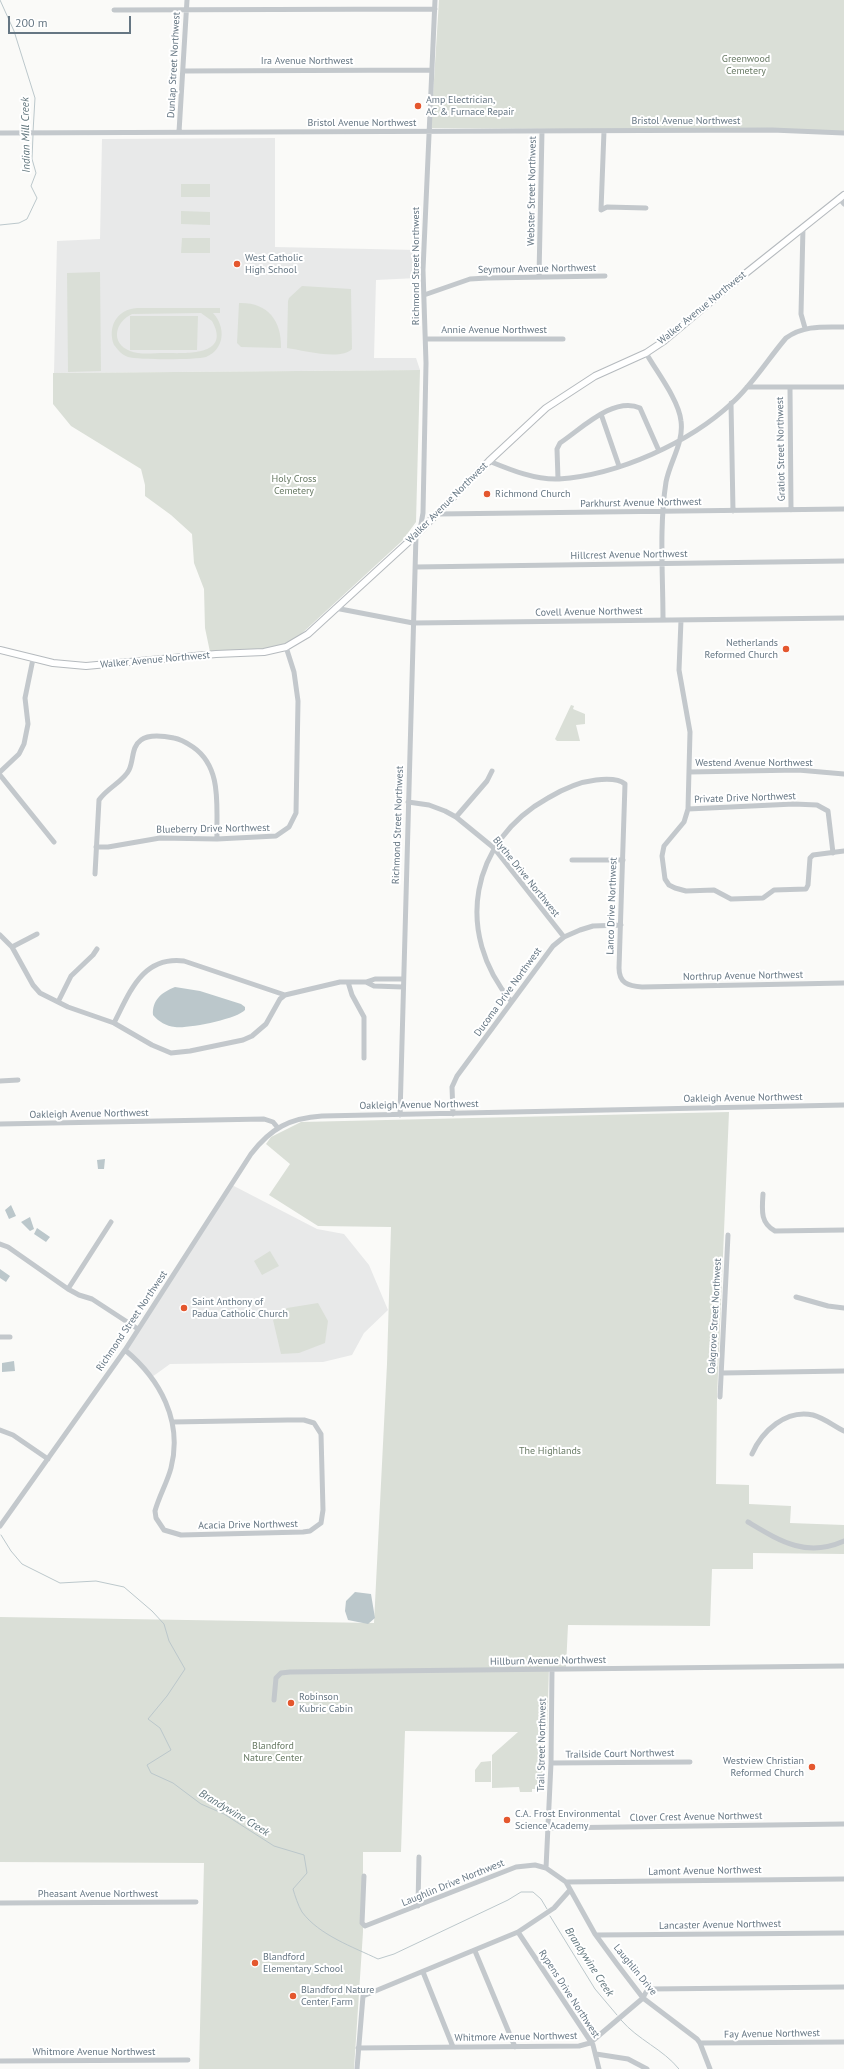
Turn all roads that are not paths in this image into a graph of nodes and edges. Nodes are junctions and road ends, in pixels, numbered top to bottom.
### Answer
1 (187, 0) edge
2 (435, 0) edge
3 (435, 9) junction
4 (114, 10) dead end
5 (186, 10) junction
6 (432, 70) junction
7 (183, 71) junction
8 (542, 131) junction
9 (604, 131) junction
10 (179, 132) junction
11 (0, 133) edge
12 (428, 133) junction
13 (844, 133) edge
14 (842, 196) edge
15 (844, 204) edge
16 (646, 208) dead end
17 (803, 227) junction
18 (539, 276) junction
19 (605, 276) dead end
20 (424, 295) junction
21 (844, 327) edge
22 (805, 328) junction
23 (563, 339) dead end
24 (426, 340) junction
25 (646, 353) junction
26 (747, 387) junction
27 (844, 387) edge
28 (790, 388) junction
29 (731, 403) junction
30 (602, 414) junction
31 (680, 440) junction
32 (659, 451) junction
33 (489, 461) junction
34 (620, 466) junction
35 (558, 479) junction
36 (844, 509) edge
37 (791, 510) junction
38 (733, 511) junction
39 (664, 512) junction
40 (438, 514) junction
41 (418, 533) junction
42 (844, 561) edge
43 (663, 564) junction
44 (415, 567) junction
45 (335, 608) junction
46 (844, 618) edge
47 (662, 620) junction
48 (681, 620) junction
49 (413, 623) junction
50 (286, 648) junction
51 (0, 650) edge
52 (33, 659) junction
53 (492, 771) dead end
54 (689, 772) junction
55 (0, 774) edge
56 (844, 774) edge
57 (408, 802) junction
58 (688, 809) junction
59 (456, 817) junction
60 (217, 839) junction
61 (54, 842) dead end
62 (96, 847) junction
63 (494, 848) junction
64 (844, 851) edge
65 (833, 853) junction
66 (572, 860) dead end
67 (623, 860) junction
68 (95, 874) dead end
69 (621, 924) junction
70 (37, 934) dead end
71 (0, 935) edge
72 (564, 937) junction
73 (12, 947) junction
74 (97, 949) dead end
75 (402, 980) junction
76 (348, 982) junction
77 (366, 982) junction
78 (844, 983) edge
79 (402, 987) junction
80 (642, 987) joint
81 (285, 995) junction
82 (511, 1001) junction
83 (58, 1002) junction
84 (114, 1023) junction
85 (364, 1058) dead end
86 (0, 1080) edge
87 (18, 1080) dead end
88 (844, 1105) edge
89 (453, 1114) junction
90 (400, 1115) junction
91 (0, 1124) edge
92 (278, 1128) junction
93 (763, 1194) dead end
94 (111, 1222) dead end
95 (844, 1230) edge
96 (728, 1235) dead end
97 (0, 1244) edge
98 (68, 1289) junction
99 (796, 1297) dead end
100 (844, 1308) edge
101 (138, 1329) junction
102 (0, 1337) edge
103 (10, 1338) dead end
104 (125, 1350) junction
105 (844, 1371) edge
106 (722, 1373) junction
107 (720, 1397) dead end
108 (172, 1422) junction
109 (0, 1430) edge
110 (844, 1431) edge
111 (752, 1454) dead end
112 (48, 1459) junction
113 (748, 1522) dead end
114 (0, 1526) edge
115 (844, 1541) edge
116 (844, 1666) edge
117 (552, 1670) junction
118 (274, 1700) dead end
119 (690, 1762) dead end
120 (551, 1763) junction
121 (844, 1824) edge
122 (548, 1828) junction
123 (419, 1857) dead end
124 (546, 1868) junction
125 (364, 1876) dead end
126 (844, 1879) edge
127 (566, 1882) junction
128 (570, 1890) junction
129 (196, 1902) dead end
130 (0, 1903) edge
131 (418, 1906) junction
132 (518, 1932) junction
133 (844, 1933) edge
134 (596, 1936) junction
135 (475, 1951) junction
136 (423, 1972) junction
137 (844, 1988) edge
138 (643, 1998) junction
139 (844, 2042) edge
140 (590, 2043) junction
141 (700, 2043) junction
142 (453, 2047) junction
143 (515, 2047) junction
144 (358, 2048) junction
145 (596, 2054) junction
146 (188, 2060) dead end
147 (0, 2061) edge
148 (357, 2069) edge
149 (599, 2069) edge
150 (647, 2069) edge
151 (710, 2069) edge

1 - 5 street, Dunlap Street Northwest
2 - 3 street, Richmond Street Northwest
3 - 5 street
3 - 6 street, Richmond Street Northwest
4 - 5 street
5 - 7 street, Dunlap Street Northwest
6 - 7 street, Ira Avenue Northwest
6 - 12 street, Richmond Street Northwest
7 - 10 street, Dunlap Street Northwest
8 - 9 street, Bristol Avenue Northwest
8 - 12 street, Bristol Avenue Northwest
8 - 18 street, Webster Street Northwest
9 - 13 street, Bristol Avenue Northwest
9 - 16 street
10 - 11 street, Bristol Avenue Northwest
10 - 12 street, Bristol Avenue Northwest
12 - 20 street, Richmond Street Northwest
14 - 15 street
14 - 17 main road, Walker Avenue Northwest
17 - 22 street
17 - 25 main road, Walker Avenue Northwest
18 - 19 street, Seymour Avenue Northwest
18 - 20 street, Seymour Avenue Northwest
20 - 24 street, Richmond Street Northwest
21 - 22 street
22 - 26 street
23 - 24 street, Annie Avenue Northwest
24 - 41 street, Richmond Street Northwest
25 - 31 street
25 - 33 main road, Walker Avenue Northwest
26 - 28 street
26 - 29 street
27 - 28 street
28 - 37 street, Gratiot Street Northwest
29 - 31 street
29 - 38 street
30 - 32 street
30 - 34 street
30 - 35 street
31 - 32 street
31 - 39 street
32 - 34 street
33 - 35 street
33 - 40 main road, Walker Avenue Northwest
34 - 35 street
36 - 37 street, Parkhurst Avenue Northwest
37 - 38 street, Parkhurst Avenue Northwest
38 - 39 street, Parkhurst Avenue Northwest
39 - 40 street, Parkhurst Avenue Northwest
39 - 43 street
40 - 41 main road, Walker Avenue Northwest
41 - 44 street, Richmond Street Northwest
41 - 45 main road, Walker Avenue Northwest
42 - 43 street, Hillcrest Avenue Northwest
43 - 44 street, Hillcrest Avenue Northwest
43 - 47 street
44 - 49 street, Richmond Street Northwest
45 - 49 street, Covell Avenue Northwest
45 - 50 main road, Walker Avenue Northwest
46 - 48 street, Covell Avenue Northwest
47 - 48 street, Covell Avenue Northwest
47 - 49 street, Covell Avenue Northwest
48 - 54 street
49 - 57 street, Richmond Street Northwest
50 - 52 main road, Walker Avenue Northwest
50 - 60 street, Blueberry Drive Northwest
51 - 52 main road, Walker Avenue Northwest
52 - 55 street
53 - 59 street
54 - 56 street, Westend Avenue Northwest
54 - 58 street
55 - 61 street
57 - 59 street, Blythe Drive Northwest
57 - 75 street, Richmond Street Northwest
58 - 65 street, Private Drive Northwest
58 - 65 street, Private Drive Northwest
59 - 63 street, Blythe Drive Northwest
60 - 62 street, Blueberry Drive Northwest
60 - 62 street
62 - 68 street
63 - 67 street, Lanco Drive Northwest
63 - 72 street, Blythe Drive Northwest
63 - 82 street
64 - 65 street, Private Drive Northwest
66 - 67 street
67 - 69 street, Lanco Drive Northwest
69 - 72 street, Ducoma Drive Northwest
69 - 80 street, Lanco Drive Northwest
70 - 73 street
71 - 73 street
72 - 82 street, Ducoma Drive Northwest
73 - 83 street
74 - 83 street
75 - 77 street
75 - 79 street, Richmond Street Northwest
76 - 77 street
76 - 81 street
76 - 85 street
77 - 79 street
78 - 80 street, Northrup Avenue Northwest
79 - 90 street, Richmond Street Northwest
81 - 84 street
81 - 84 street
82 - 89 street, Ducoma Drive Northwest
83 - 84 street
86 - 87 street
88 - 89 street, Oakleigh Avenue Northwest
89 - 90 street, Oakleigh Avenue Northwest
90 - 92 street, Oakleigh Avenue Northwest
91 - 92 street, Oakleigh Avenue Northwest
92 - 101 street, Richmond Street Northwest
93 - 95 street
94 - 98 street
96 - 106 street, Oakgrove Street Northwest
97 - 98 street
98 - 101 street
99 - 100 street
101 - 104 street, Richmond Street Northwest
102 - 103 street
104 - 108 street, Acacia Drive Northwest
104 - 112 street, Richmond Street Northwest
105 - 106 street
106 - 107 street, Oakgrove Street Northwest
108 - 108 street, Acacia Drive Northwest
109 - 112 street
110 - 111 street
112 - 114 street, Richmond Street Northwest
113 - 115 street
116 - 117 street, Hillburn Avenue Northwest
117 - 118 street, Hillburn Avenue Northwest
117 - 120 street, Trail Street Northwest
119 - 120 street, Trailside Court Northwest
120 - 122 street, Trail Street Northwest
121 - 122 street, Clover Crest Avenue Northwest
122 - 124 street, Trail Street Northwest
123 - 131 street
124 - 127 street
124 - 131 street, Laughlin Drive Northwest
125 - 131 street, Laughlin Drive Northwest
126 - 127 street, Lamont Avenue Northwest
127 - 128 street
128 - 132 street
128 - 134 street, Laughlin Drive
129 - 130 street, Pheasant Avenue Northwest
132 - 135 street
132 - 140 street, Rypens Drive Northwest
133 - 134 street, Lancaster Avenue Northwest
134 - 138 street, Laughlin Drive
135 - 136 street
135 - 143 street
136 - 142 street
136 - 144 street
137 - 138 street, Whitmore Avenue Northwest
138 - 140 street, Whitmore Avenue Northwest
138 - 141 street, Laughlin Drive
139 - 141 street, Fay Avenue Northwest
140 - 143 street, Whitmore Avenue Northwest
140 - 145 street, Rypens Drive Northwest
141 - 151 street, Laughlin Drive
142 - 143 street, Whitmore Avenue Northwest
142 - 144 street, Whitmore Avenue Northwest
144 - 148 street
145 - 149 street, Rypens Drive Northwest
145 - 150 street
146 - 147 street, Whitmore Avenue Northwest

